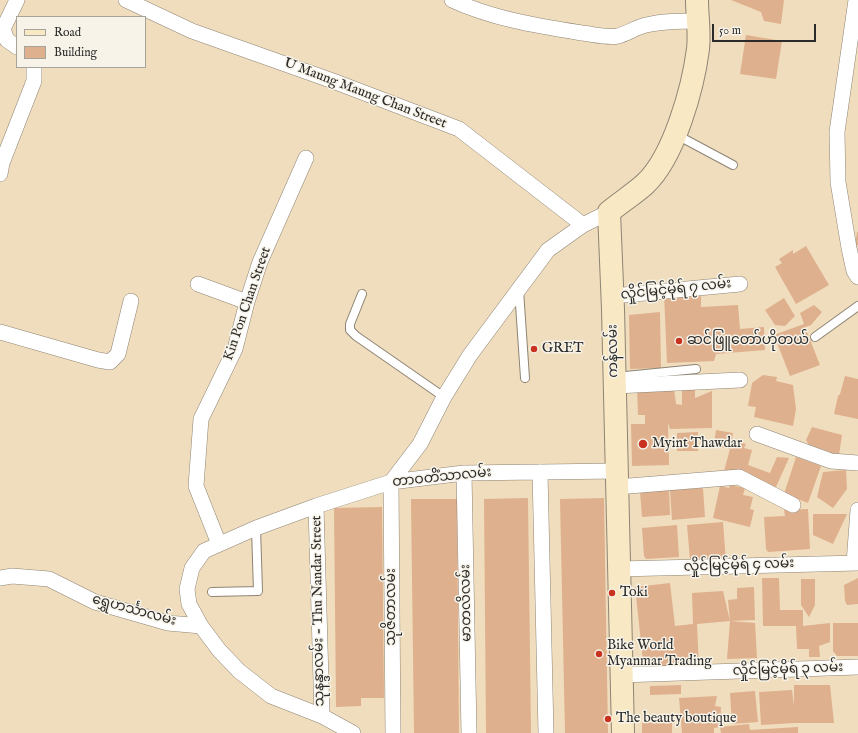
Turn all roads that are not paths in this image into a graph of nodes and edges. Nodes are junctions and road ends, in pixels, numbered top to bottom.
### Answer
1 (17, 0) edge
2 (126, 0) edge
3 (452, 0) edge
4 (856, 0) edge
5 (698, 10) edge
6 (16, 46) edge
7 (34, 68) edge
8 (675, 134) junction
9 (306, 158) dead end
10 (733, 165) dead end
11 (1, 166) edge
12 (609, 212) junction
13 (583, 225) junction
14 (858, 277) edge
15 (198, 284) dead end
16 (740, 284) dead end
17 (519, 289) junction
18 (362, 294) dead end
19 (612, 296) junction
20 (130, 301) dead end
21 (247, 302) junction
22 (858, 306) edge
23 (0, 332) edge
24 (815, 337) dead end
25 (696, 369) dead end
26 (525, 378) dead end
27 (740, 380) dead end
28 (615, 381) junction
29 (444, 397) junction
30 (757, 434) dead end
31 (858, 463) edge
32 (540, 472) junction
33 (464, 473) junction
34 (617, 479) junction
35 (392, 482) junction
36 (793, 505) dead end
37 (316, 506) junction
38 (858, 510) edge
39 (256, 528) junction
40 (219, 544) junction
41 (856, 563) edge
42 (619, 569) junction
43 (0, 578) edge
44 (212, 592) dead end
45 (201, 626) junction
46 (858, 667) edge
47 (622, 675) junction
48 (322, 716) junction
49 (353, 733) edge
50 (393, 733) edge
51 (469, 733) edge
52 (546, 733) edge
53 (623, 733) edge

1 - 6 street
2 - 13 street, U Maung Maung Chan Street
3 - 5 street
4 - 14 street
5 - 8 main road
7 - 11 street
8 - 10 lane
8 - 12 main road
9 - 21 street, Kin Pon Chan Street
12 - 13 street
12 - 19 main road, ကန်လမ်း
13 - 17 street
15 - 21 street
16 - 19 street, လှိုင်မြင့်မိုရ် ၇ လမ်း
17 - 26 lane
17 - 29 street
18 - 29 lane
19 - 28 main road, ကန်လမ်း
20 - 23 street
21 - 40 street, Kin Pon Chan Street
22 - 24 lane
25 - 28 lane
27 - 28 street
28 - 34 main road, ကန်လမ်း
29 - 35 street
30 - 31 street
32 - 33 street, တာဝတိံသာလမ်း
32 - 34 street, တာဝတိံသာလမ်း
32 - 52 street
33 - 35 street, တာဝတိံသာလမ်း
33 - 51 street, မာတလိလမ်း
34 - 36 street, တာဝတိံသာလမ်း
34 - 42 main road, ကန်လမ်း
35 - 37 street, တာဝတိံသာလမ်း
35 - 50 street, သုဇိတာလမ်း
37 - 39 street, တာဝတိံသာလမ်း
37 - 48 street, သုနန္ဒာလမ်း - Thu Nandar Street
38 - 41 street
39 - 40 street, တာဝတိံသာလမ်း
39 - 44 lane
40 - 45 street, တာဝတိံသာလမ်း
41 - 42 street, လှိုင်မြင့်မိုရ် ၄ လမ်း
42 - 47 main road, ကန်လမ်း
43 - 45 street, ရွှေဟင်္သာလမ်း
45 - 48 street
46 - 47 street, လှိုင်မြင့်မိုရ် ၃ လမ်း
47 - 53 main road, ကန်လမ်း
48 - 49 street

